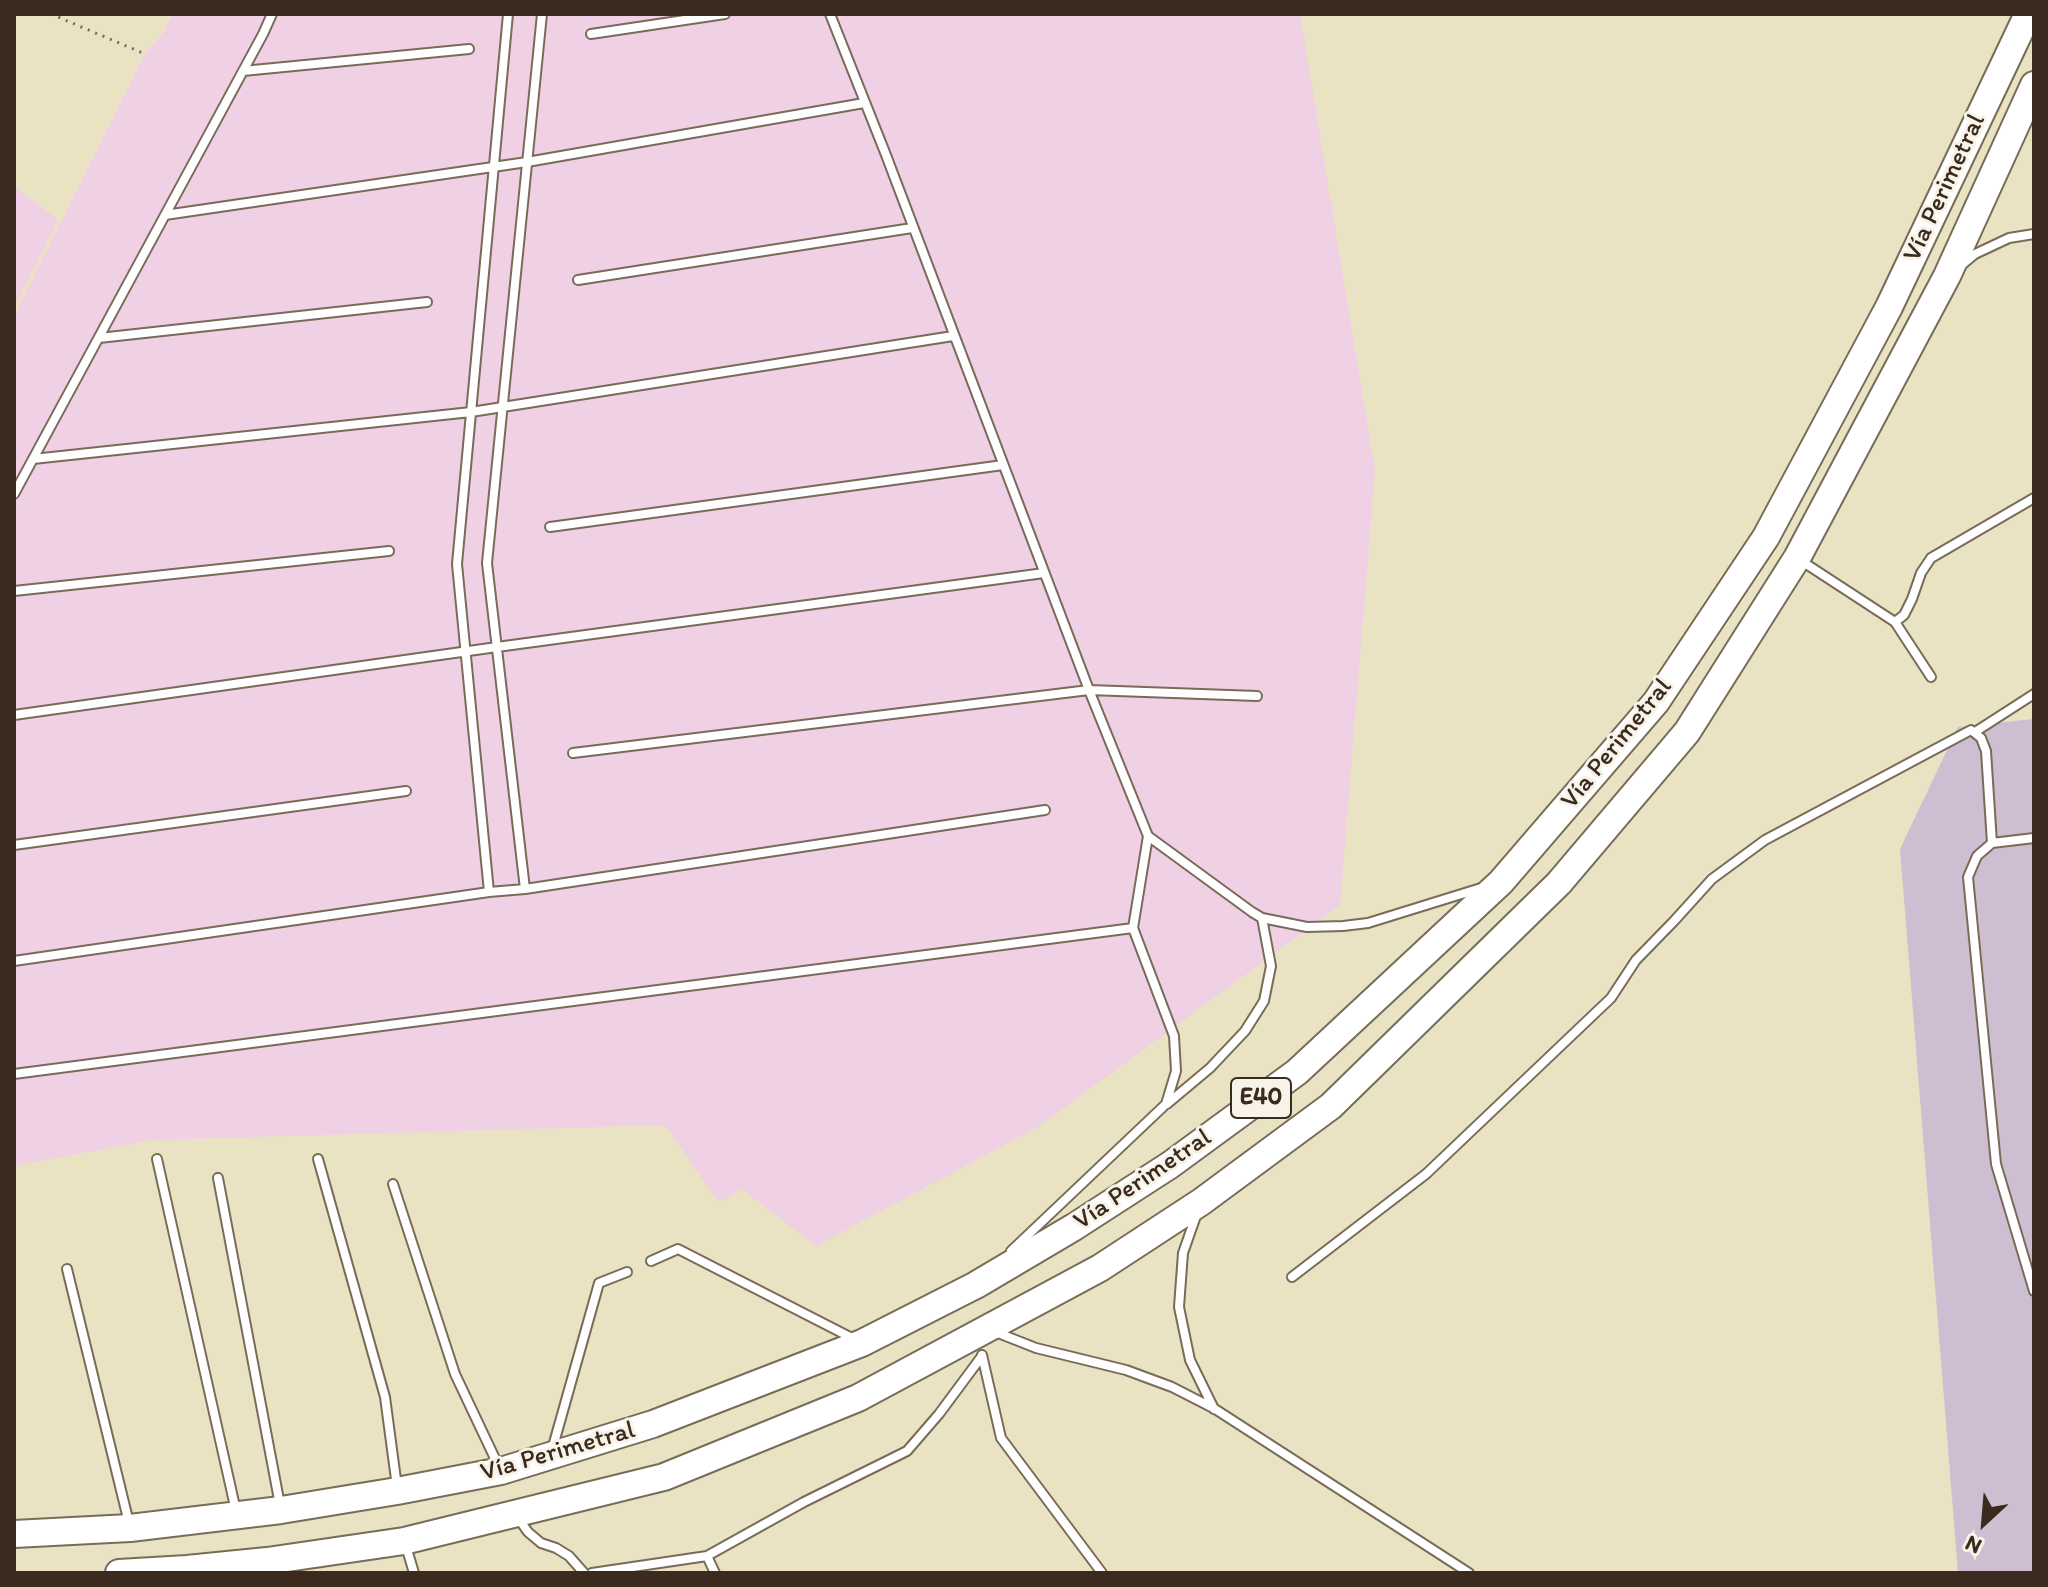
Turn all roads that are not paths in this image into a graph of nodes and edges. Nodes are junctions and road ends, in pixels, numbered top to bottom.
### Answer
1 (272, 14) edge
2 (508, 14) edge
3 (542, 14) edge
4 (725, 14) edge
5 (830, 14) edge
6 (2028, 14) edge
7 (591, 34) dead end
8 (469, 49) dead end
9 (243, 71) junction
10 (2034, 85) edge
11 (864, 103) junction
12 (527, 162) junction
13 (494, 166) junction
14 (165, 215) junction
15 (912, 228) junction
16 (2034, 234) edge
17 (1947, 276) junction
18 (578, 280) dead end
19 (427, 302) dead end
20 (953, 336) junction
21 (99, 338) junction
22 (503, 408) junction
23 (471, 412) junction
24 (33, 459) junction
25 (1003, 465) junction
26 (14, 494) edge
27 (2034, 498) edge
28 (550, 527) dead end
29 (389, 551) dead end
30 (1797, 558) junction
31 (1044, 573) junction
32 (14, 591) edge
33 (1895, 622) junction
34 (497, 647) junction
35 (466, 651) junction
36 (1931, 677) dead end
37 (1089, 690) junction
38 (2034, 694) edge
39 (1257, 696) dead end
40 (14, 715) edge
41 (1975, 732) junction
42 (573, 753) dead end
43 (406, 791) dead end
44 (1045, 810) dead end
45 (1148, 836) junction
46 (2034, 838) edge
47 (1992, 843) junction
48 (14, 845) edge
49 (1501, 882) junction
50 (525, 889) junction
51 (489, 892) junction
52 (1262, 918) junction
53 (1133, 928) junction
54 (14, 961) edge
55 (14, 1074) edge
56 (1166, 1104) junction
57 (157, 1159) dead end
58 (318, 1159) dead end
59 (218, 1178) dead end
60 (393, 1184) dead end
61 (1201, 1202) junction
62 (651, 1261) dead end
63 (67, 1269) dead end
64 (627, 1272) dead end
65 (1292, 1277) dead end
66 (976, 1285) junction
67 (2034, 1291) edge
68 (980, 1341) junction
69 (862, 1343) junction
70 (1215, 1409) junction
71 (550, 1456) junction
72 (501, 1471) junction
73 (397, 1491) junction
74 (281, 1510) junction
75 (516, 1515) junction
76 (237, 1516) junction
77 (130, 1528) junction
78 (14, 1534) edge
79 (404, 1541) junction
80 (707, 1556) junction
81 (187, 1571) edge
82 (119, 1573) edge
83 (414, 1573) edge
84 (584, 1573) edge
85 (592, 1573) edge
86 (715, 1573) edge
87 (1102, 1573) edge
88 (1469, 1573) edge

1 - 9 lane
2 - 13 lane
3 - 12 lane
4 - 7 lane
5 - 11 lane
6 - 49 highway, Vía Perimetral / E40
8 - 9 lane
9 - 14 lane
10 - 17 highway, Vía Perimetral / E40
11 - 12 lane
11 - 15 lane
12 - 13 lane
12 - 22 lane
13 - 14 lane
13 - 23 lane
14 - 21 lane
15 - 18 lane
15 - 20 lane
16 - 17 lane
17 - 30 highway, Vía Perimetral / E40
19 - 21 lane
20 - 22 lane
20 - 25 lane
21 - 24 lane
22 - 23 lane
22 - 34 lane
23 - 24 lane
23 - 35 lane
24 - 26 lane
25 - 28 lane
25 - 31 lane
27 - 33 lane
29 - 32 lane
30 - 33 lane
30 - 61 highway, Vía Perimetral / E40
31 - 34 lane
31 - 37 lane
33 - 36 lane
34 - 35 lane
34 - 50 lane
35 - 40 lane
35 - 51 lane
37 - 39 lane
37 - 42 lane
37 - 45 lane
38 - 41 lane
41 - 47 lane
41 - 65 lane
43 - 48 lane
44 - 50 lane
45 - 52 lane
45 - 53 lane
46 - 47 lane
47 - 67 lane
49 - 52 lane
49 - 66 highway, Vía Perimetral / E40
50 - 51 lane
51 - 54 lane
52 - 56 lane
53 - 55 lane
53 - 56 lane
56 - 66 lane
57 - 76 lane
58 - 73 lane
59 - 74 lane
60 - 72 lane
61 - 68 highway, Vía Perimetral / E40
61 - 70 lane
62 - 69 lane
63 - 77 lane
64 - 71 lane
66 - 69 highway, Vía Perimetral / E40
68 - 70 lane
68 - 75 highway, Vía Perimetral / E40
68 - 80 lane
68 - 87 lane
69 - 71 highway, Vía Perimetral / E40
70 - 88 lane
71 - 72 highway, Vía Perimetral / E40
72 - 73 highway, Vía Perimetral / E40
73 - 74 highway, Vía Perimetral / E40
74 - 76 highway, Vía Perimetral / E40
75 - 79 highway, Vía Perimetral / E40
75 - 84 lane
76 - 77 highway, Vía Perimetral / E40
77 - 78 highway, Vía Perimetral / E40
79 - 81 highway, Vía Perimetral / E40
79 - 83 lane
80 - 85 lane
80 - 86 lane
81 - 82 highway, Vía Perimetral / E40

